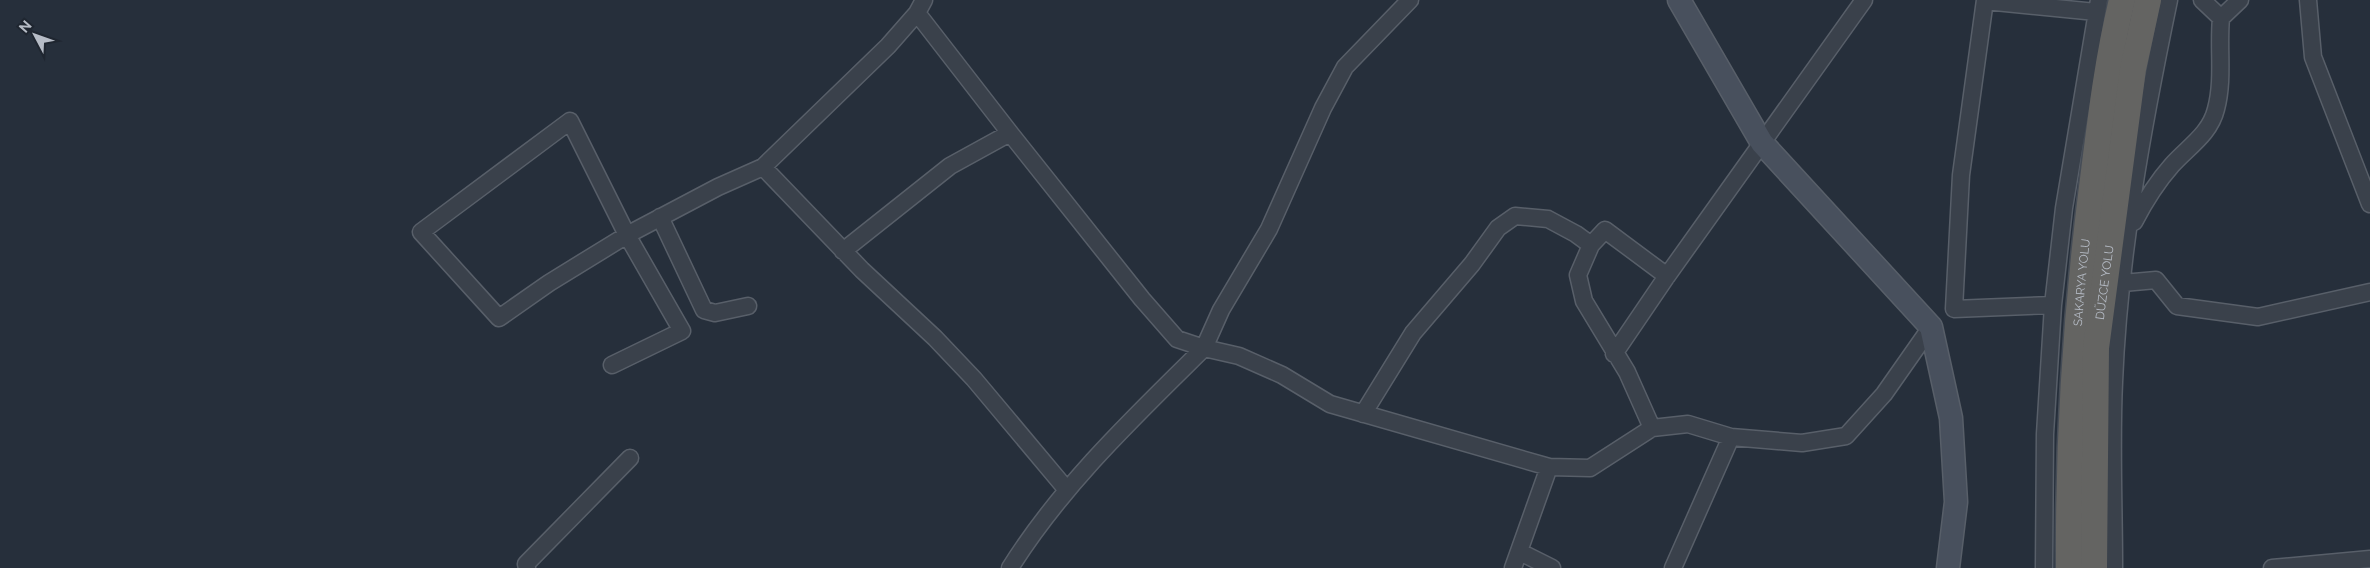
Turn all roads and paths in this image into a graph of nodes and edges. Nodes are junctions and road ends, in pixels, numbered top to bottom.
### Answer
1 (1410, 0) edge
2 (1667, 0) edge
3 (1679, 0) edge
4 (1864, 0) edge
5 (1985, 0) edge
6 (2122, 0) edge
7 (2148, 0) edge
8 (2169, 0) edge
9 (2202, 0) edge
10 (2240, 0) edge
11 (2308, 0) edge
12 (921, 6) edge
13 (2098, 6) edge
14 (2221, 18) junction
15 (1696, 32) junction
16 (1010, 133) junction
17 (1762, 143) junction
18 (763, 167) junction
19 (2370, 204) edge
20 (660, 216) junction
21 (2129, 233) junction
22 (627, 235) junction
23 (1591, 246) junction
24 (844, 251) junction
25 (1667, 276) junction
26 (2123, 283) junction
27 (2370, 292) edge
28 (2054, 304) junction
29 (748, 306) dead end
30 (1931, 327) junction
31 (1204, 348) junction
32 (1614, 354) junction
33 (612, 365) dead end
34 (1363, 414) junction
35 (1652, 428) junction
36 (1731, 437) junction
37 (630, 458) dead end
38 (1549, 467) junction
39 (1066, 490) junction
40 (1520, 552) junction
41 (2370, 559) edge
42 (528, 568) edge
43 (1010, 568) edge
44 (1513, 568) edge
45 (1552, 568) edge
46 (1673, 568) edge
47 (1948, 568) edge
48 (2044, 568) edge
49 (2069, 568) edge
50 (2094, 568) edge
51 (2114, 568) edge
52 (2272, 568) edge

1 - 31 street
2 - 15 main road
3 - 15 main road
4 - 17 street
5 - 13 street
5 - 28 street
6 - 49 highway, SAKARYA YOLU
7 - 50 highway, DÜZCE YOLU
8 - 21 street
9 - 14 street
10 - 14 street
11 - 19 street
12 - 16 street
12 - 18 street
13 - 28 street
14 - 21 street
15 - 17 main road
16 - 24 street
16 - 31 street
17 - 25 street
17 - 30 main road
18 - 20 street
18 - 24 street
20 - 22 street
20 - 29 street
21 - 26 street
22 - 22 street
22 - 33 street
23 - 25 street
23 - 32 street
23 - 34 street
24 - 39 street
25 - 32 street
26 - 27 street
26 - 51 street
28 - 48 street
30 - 36 street
30 - 47 main road
31 - 34 street
31 - 39 street
32 - 35 street
34 - 38 street
35 - 36 street
35 - 38 street
36 - 46 street
37 - 42 street
38 - 40 street
39 - 43 street
40 - 44 street
40 - 45 street
41 - 52 street

